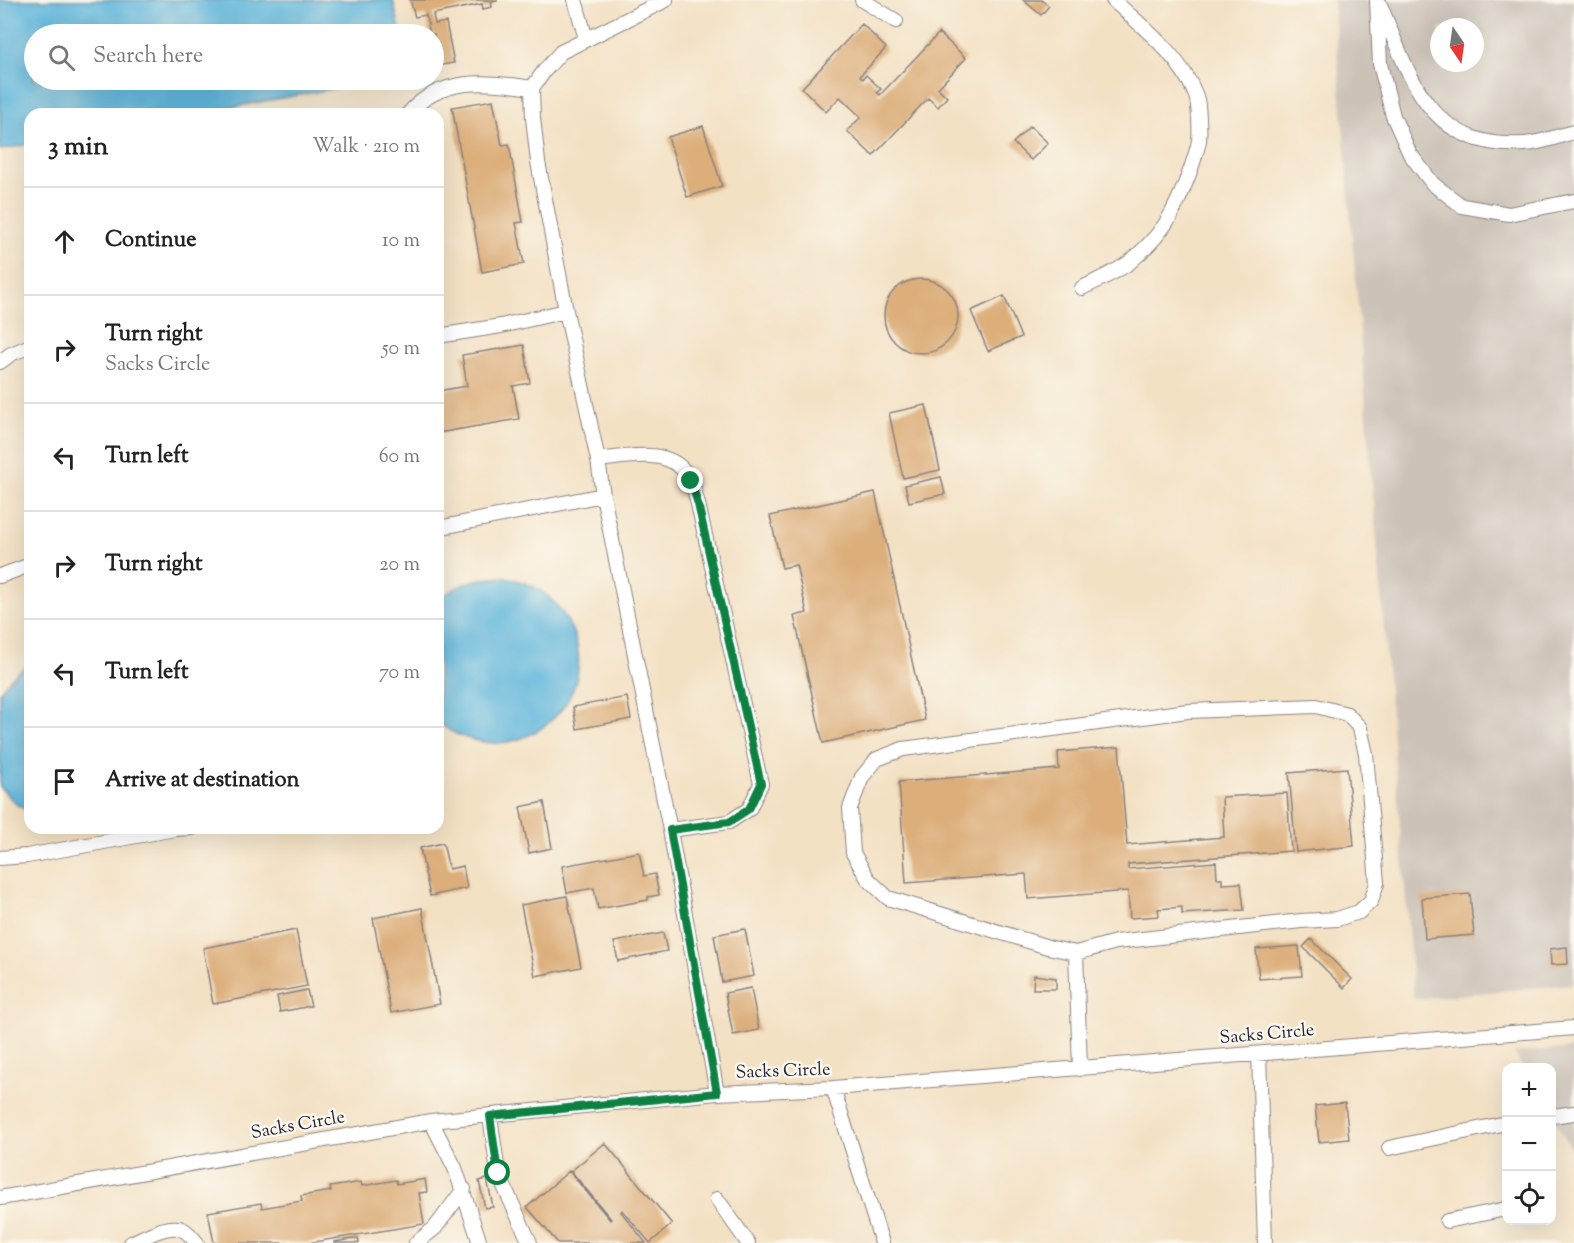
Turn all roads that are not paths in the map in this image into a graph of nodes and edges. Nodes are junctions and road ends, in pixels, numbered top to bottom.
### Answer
1 (575, 0) edge
2 (666, 0) edge
3 (862, 0) edge
4 (1113, 0) edge
5 (1377, 0) edge
6 (896, 21) dead end
7 (586, 39) junction
8 (532, 88) junction
9 (443, 90) edge
10 (444, 90) edge
11 (413, 108) edge
12 (1574, 132) edge
13 (1574, 201) edge
14 (1082, 288) dead end
15 (566, 311) junction
16 (444, 335) edge
17 (24, 349) edge
18 (0, 362) edge
19 (598, 460) junction
20 (603, 495) junction
21 (444, 527) edge
22 (24, 567) edge
23 (0, 576) edge
24 (670, 830) junction
25 (148, 834) edge
26 (0, 858) edge
27 (1076, 953) junction
28 (1574, 1028) edge
29 (1259, 1054) junction
30 (1080, 1069) junction
31 (833, 1089) junction
32 (717, 1093) junction
33 (1574, 1113) edge
34 (1556, 1115) edge
35 (490, 1116) junction
36 (431, 1121) junction
37 (1502, 1125) edge
38 (1389, 1148) dead end
39 (464, 1189) junction
40 (0, 1198) edge
41 (717, 1199) dead end
42 (1502, 1210) edge
43 (1447, 1221) dead end
44 (131, 1243) edge
45 (197, 1243) edge
46 (416, 1243) edge
47 (480, 1243) edge
48 (530, 1243) edge
49 (748, 1243) edge
50 (882, 1243) edge
51 (1265, 1243) edge

1 - 7 lane
2 - 7 lane
3 - 6 lane
4 - 14 lane
5 - 12 lane
5 - 13 lane
7 - 8 lane
8 - 10 lane
8 - 15 lane
9 - 11 lane
15 - 16 lane
15 - 19 lane
17 - 18 lane
19 - 20 lane
19 - 24 lane
20 - 21 lane
20 - 24 lane
22 - 23 lane
24 - 32 lane
25 - 26 lane
27 - 27 lane
27 - 30 lane
28 - 29 lane, Sacks Circle
29 - 30 lane, Sacks Circle
29 - 51 lane
30 - 31 lane, Sacks Circle
31 - 32 lane, Sacks Circle
31 - 50 lane
32 - 35 lane, Sacks Circle
33 - 34 lane
35 - 36 lane, Sacks Circle
35 - 48 lane
36 - 39 lane
36 - 40 lane, Sacks Circle
37 - 38 lane
39 - 46 lane
39 - 47 lane
41 - 49 lane
42 - 43 lane
44 - 45 lane

